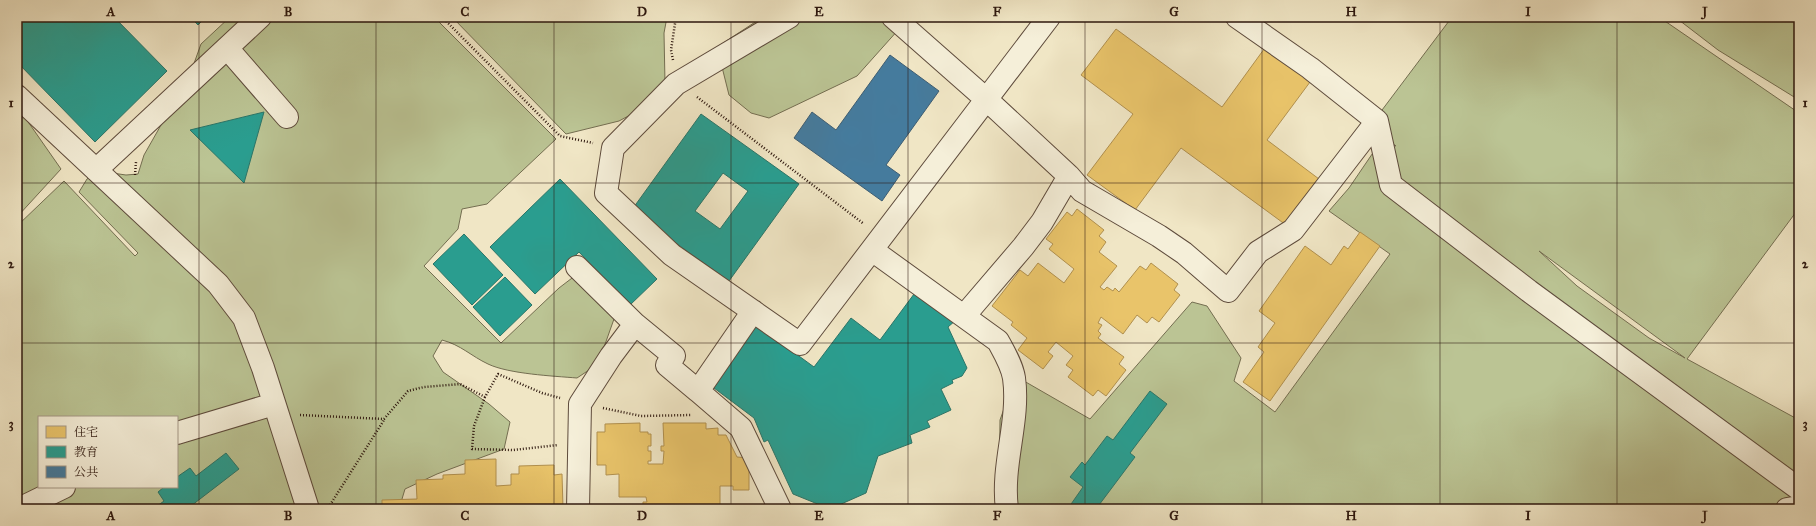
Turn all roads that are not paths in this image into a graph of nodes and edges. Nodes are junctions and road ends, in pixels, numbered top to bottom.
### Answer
1 (260, 17) edge
2 (789, 17) edge
3 (893, 17) edge
4 (1049, 17) edge
5 (1237, 17) edge
6 (227, 48) junction
7 (18, 98) edge
8 (986, 99) junction
9 (287, 117) dead end
10 (1377, 121) junction
11 (96, 170) junction
12 (1069, 176) junction
13 (877, 244) junction
14 (577, 267) dead end
15 (754, 311) junction
16 (964, 316) junction
17 (635, 324) junction
18 (698, 391) junction
19 (276, 409) junction
20 (178, 433) edge
21 (62, 488) edge
22 (1799, 489) edge
23 (1799, 507) edge
24 (19, 509) edge
25 (308, 509) edge
26 (578, 509) edge
27 (780, 509) edge
28 (1008, 509) edge
29 (1787, 509) edge

1 - 6 lane
2 - 15 lane
3 - 8 lane
4 - 8 lane
5 - 10 lane
6 - 9 lane
6 - 11 lane
7 - 11 lane
8 - 12 lane
8 - 13 lane
10 - 12 lane
10 - 22 lane
11 - 19 lane
12 - 16 lane
13 - 15 lane
13 - 16 lane
14 - 17 lane
15 - 18 lane
16 - 28 lane
17 - 18 lane
17 - 26 lane
18 - 27 lane
19 - 20 lane
19 - 25 lane
21 - 24 lane
23 - 29 lane

